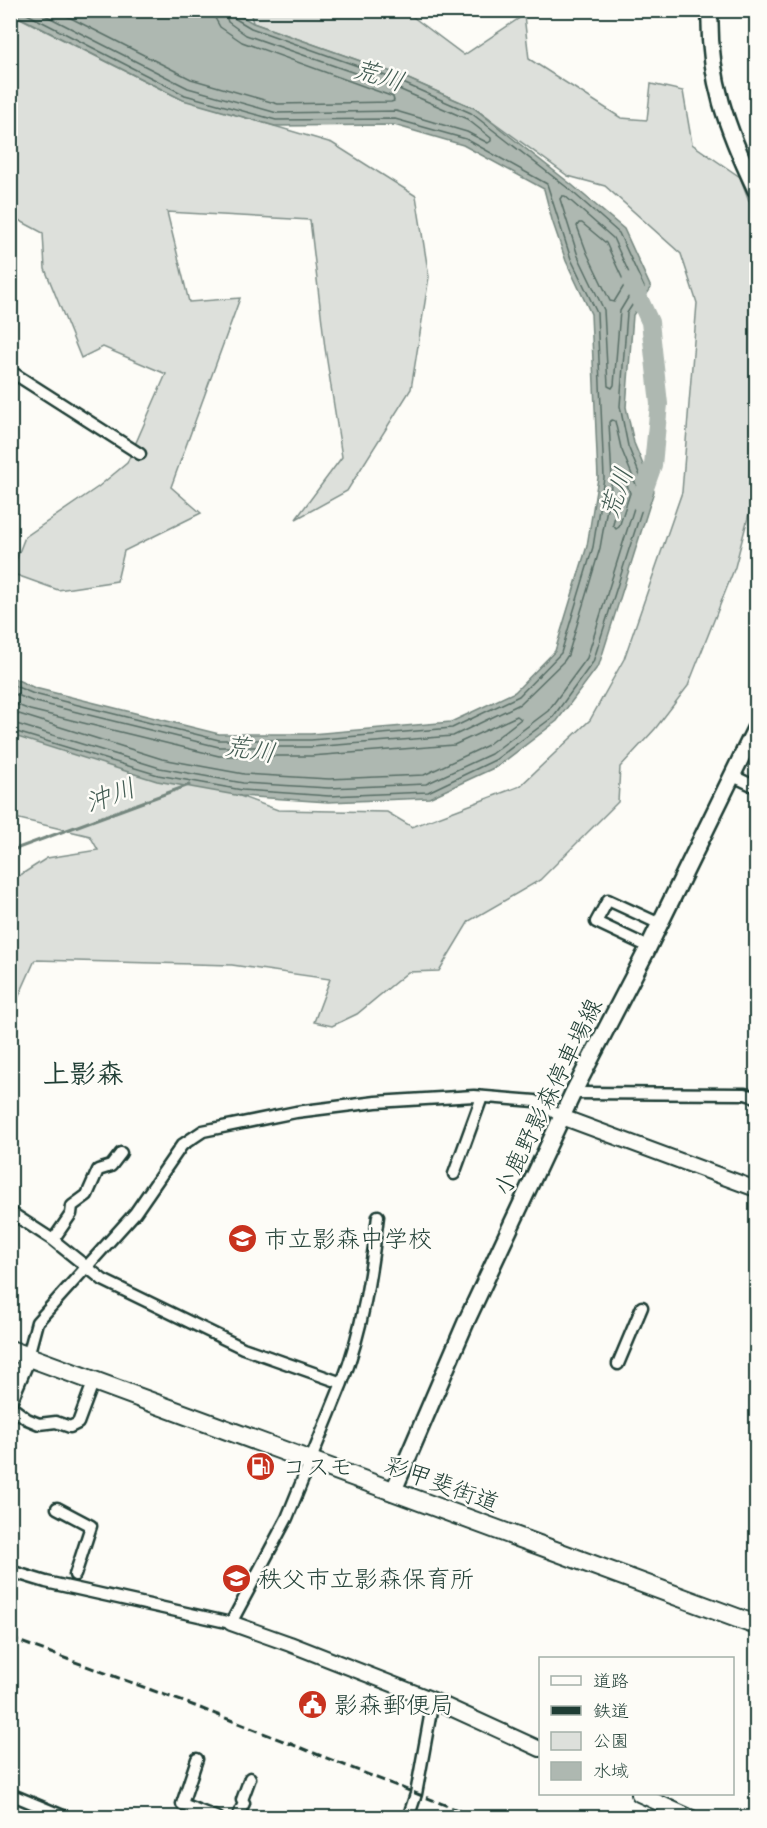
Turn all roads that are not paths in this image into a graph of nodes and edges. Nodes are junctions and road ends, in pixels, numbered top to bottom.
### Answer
1 (710, 10) edge
2 (756, 190) edge
3 (10, 371) edge
4 (140, 454) dead end
5 (756, 727) edge
6 (733, 776) junction
7 (756, 788) edge
8 (660, 924) junction
9 (648, 947) junction
10 (573, 1093) junction
11 (482, 1096) junction
12 (756, 1097) edge
13 (562, 1117) junction
14 (121, 1153) dead end
15 (454, 1174) dead end
16 (756, 1189) edge
17 (10, 1212) edge
18 (378, 1216) dead end
19 (54, 1240) junction
20 (86, 1266) junction
21 (642, 1307) dead end
22 (19, 1353) edge
23 (618, 1364) dead end
24 (94, 1380) junction
25 (342, 1383) junction
26 (10, 1398) edge
27 (10, 1406) edge
28 (310, 1460) junction
29 (393, 1492) junction
30 (57, 1508) dead end
31 (10, 1572) edge
32 (75, 1575) dead end
33 (231, 1623) junction
34 (756, 1625) edge
35 (433, 1700) junction
36 (539, 1749) edge
37 (197, 1759) dead end
38 (250, 1778) dead end
39 (10, 1794) edge
40 (641, 1795) edge
41 (42, 1813) edge
42 (68, 1818) edge
43 (219, 1818) edge
44 (237, 1818) edge
45 (408, 1818) edge
46 (692, 1818) edge

1 - 2 main road
3 - 4 street
5 - 6 main road, 小鹿野影森停車場線
6 - 7 street
6 - 8 main road, 小鹿野影森停車場線
8 - 9 main road, 小鹿野影森停車場線
8 - 9 street
9 - 10 main road, 小鹿野影森停車場線
10 - 12 street
10 - 13 main road, 小鹿野影森停車場線
11 - 13 street
11 - 15 street
11 - 20 street
13 - 16 street
13 - 29 main road, 小鹿野影森停車場線
14 - 19 street
17 - 19 street
18 - 25 street
19 - 20 street
20 - 22 street
20 - 25 street
21 - 23 street
22 - 24 highway, 彩甲斐街道
22 - 26 main road
24 - 27 street
24 - 28 highway, 彩甲斐街道
25 - 28 street
28 - 29 highway, 彩甲斐街道
28 - 33 street
29 - 34 highway, 彩甲斐街道
30 - 32 street
31 - 33 street
33 - 35 street
35 - 36 street
35 - 45 street
37 - 43 street
38 - 44 street
39 - 41 street
40 - 46 street
41 - 42 street

